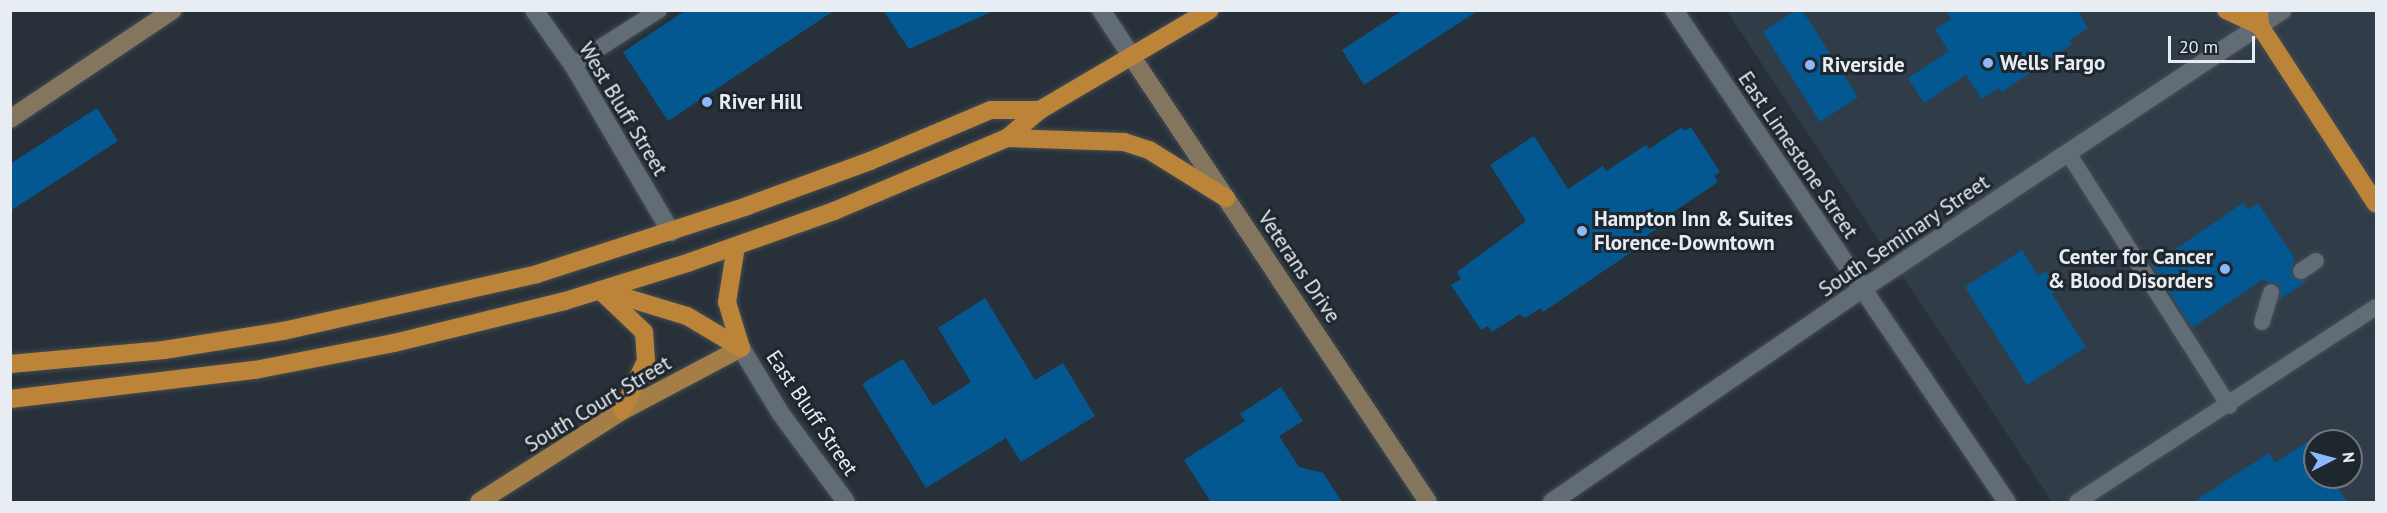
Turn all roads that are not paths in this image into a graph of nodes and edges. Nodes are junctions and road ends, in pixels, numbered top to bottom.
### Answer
1 (173, 10) edge
2 (534, 10) edge
3 (659, 10) edge
4 (1101, 10) edge
5 (1210, 10) edge
6 (1674, 10) edge
7 (2226, 10) edge
8 (2283, 10) edge
9 (2260, 18) edge
10 (1132, 57) junction
11 (573, 65) junction
12 (1040, 110) junction
13 (10, 119) edge
14 (1006, 138) junction
15 (2068, 153) junction
16 (1226, 198) junction
17 (2376, 204) edge
18 (671, 232) junction
19 (736, 246) junction
20 (2316, 261) dead end
21 (2301, 272) dead end
22 (601, 290) junction
23 (1861, 290) junction
24 (2271, 292) dead end
25 (2376, 307) edge
26 (2262, 322) dead end
27 (741, 348) junction
28 (10, 364) edge
29 (10, 399) edge
30 (2229, 406) junction
31 (622, 411) junction
32 (479, 502) edge
33 (846, 502) edge
34 (1428, 502) edge
35 (1552, 502) edge
36 (2007, 502) edge
37 (2077, 502) edge

1 - 13 main road
2 - 11 street, West Bluff Street
3 - 11 lane
4 - 10 street
5 - 10 highway
6 - 23 street, East Limestone Street
7 - 9 highway
8 - 9 street, South Seminary Street
9 - 15 street, South Seminary Street
9 - 17 highway
10 - 12 highway
10 - 16 main road, Veterans Drive
11 - 18 street, West Bluff Street
12 - 14 highway
12 - 18 highway
14 - 16 highway
14 - 19 highway
15 - 23 street, South Seminary Street
15 - 30 lane
16 - 34 main road, Veterans Drive
18 - 28 highway
19 - 22 highway
19 - 27 highway
20 - 21 lane
22 - 27 highway
22 - 29 highway
22 - 31 highway
23 - 35 street, South Seminary Street
23 - 36 street, East Limestone Street
24 - 26 lane
25 - 30 lane
27 - 31 main road, South Court Street
27 - 33 street, East Bluff Street
30 - 37 lane
31 - 32 main road, South Court Street

